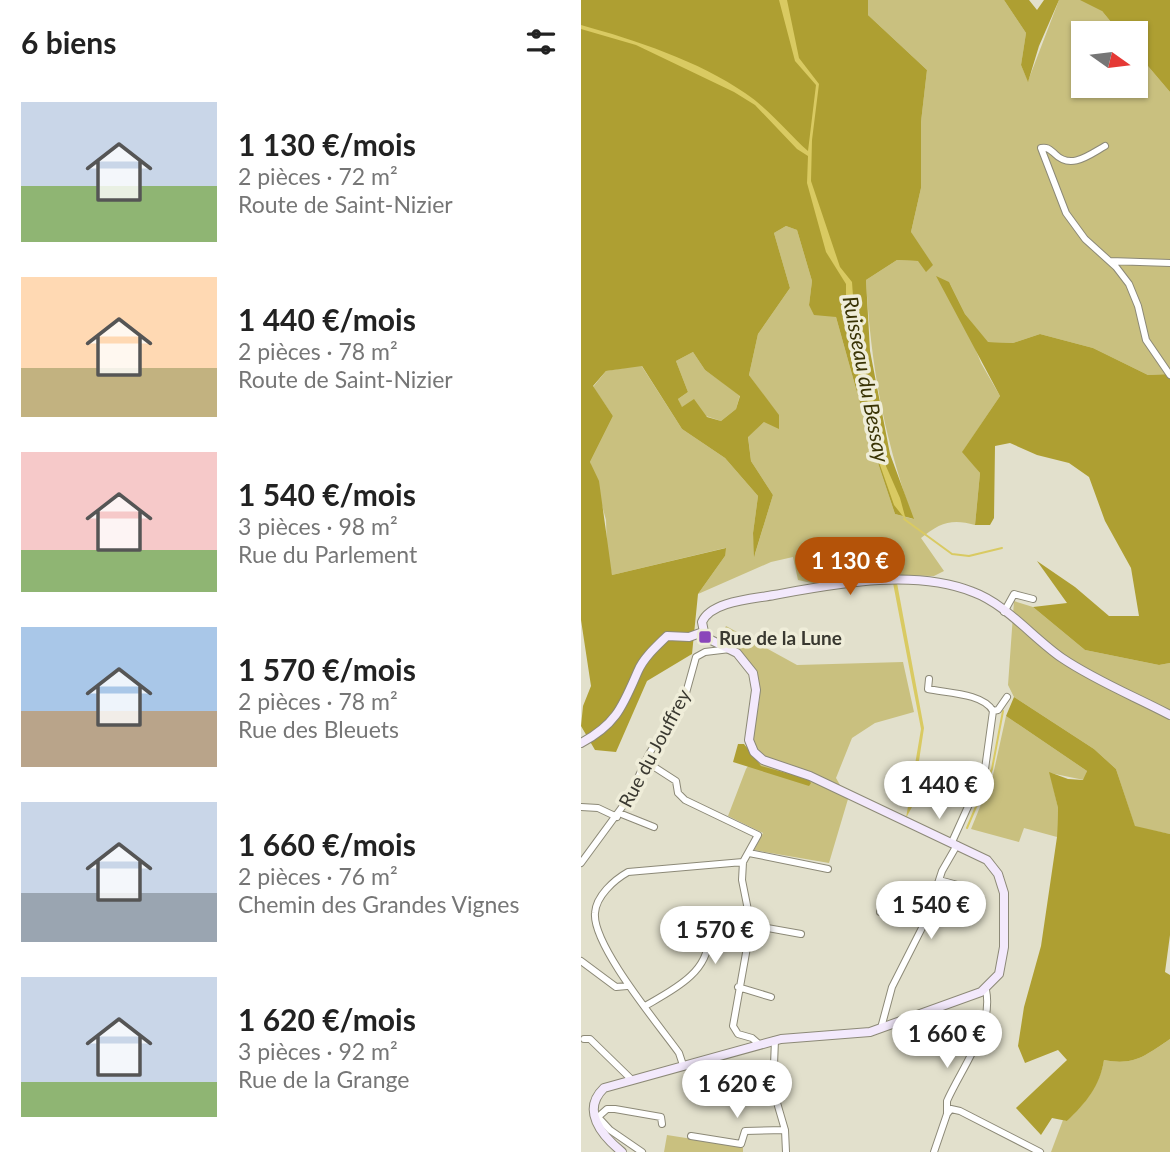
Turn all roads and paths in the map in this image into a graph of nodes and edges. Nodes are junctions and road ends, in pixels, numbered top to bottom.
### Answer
1 (1105, 145) dead end
2 (1110, 261) junction
3 (1170, 263) edge
4 (1170, 375) edge
5 (1033, 599) dead end
6 (1003, 612) junction
7 (703, 632) junction
8 (730, 649) junction
9 (929, 679) dead end
10 (1006, 697) dead end
11 (993, 711) junction
12 (1170, 715) edge
13 (581, 743) edge
14 (645, 761) junction
15 (581, 807) edge
16 (618, 815) junction
17 (654, 827) dead end
18 (954, 844) junction
19 (749, 853) junction
20 (584, 854) edge
21 (743, 862) junction
22 (581, 863) edge
23 (828, 869) dead end
24 (939, 880) junction
25 (965, 887) dead end
26 (880, 912) dead end
27 (926, 920) junction
28 (675, 924) dead end
29 (751, 925) junction
30 (688, 928) junction
31 (801, 934) dead end
32 (709, 937) junction
33 (581, 961) edge
34 (627, 986) junction
35 (738, 988) junction
36 (986, 990) junction
37 (771, 997) dead end
38 (645, 1006) junction
39 (881, 1028) junction
40 (585, 1039) dead end
41 (775, 1040) junction
42 (760, 1045) junction
43 (683, 1065) junction
44 (630, 1078) junction
45 (947, 1114) junction
46 (662, 1124) dead end
47 (785, 1130) junction
48 (691, 1136) dead end
49 (621, 1152) edge
50 (642, 1152) edge
51 (786, 1152) edge
52 (934, 1152) edge
53 (1040, 1152) edge

1 - 2 street
2 - 3 street
2 - 4 street
5 - 6 street
6 - 7 main road
6 - 12 main road
7 - 8 main road
7 - 13 main road
8 - 14 street, Rue du Jouffrey
8 - 18 main road
9 - 11 street
10 - 11 street
11 - 18 street
14 - 16 street, Rue du Jouffrey
14 - 19 street
15 - 16 street
16 - 17 street
16 - 20 street, Rue du Jouffrey
18 - 24 street
18 - 36 main road
19 - 21 street
19 - 23 street
20 - 22 street, Rue du Jouffrey
21 - 29 street
21 - 34 street
24 - 25 street
24 - 27 street
26 - 27 street
27 - 39 street
28 - 30 street
29 - 31 street
29 - 35 street
30 - 32 street
30 - 32 street
32 - 38 street
33 - 34 street
34 - 38 street
35 - 37 street
35 - 42 street
36 - 39 main road
36 - 45 street
38 - 43 street
39 - 41 main road
40 - 44 street
41 - 42 main road
41 - 47 street
42 - 43 main road
43 - 44 main road
44 - 49 main road
45 - 52 street
45 - 53 street
46 - 50 street
47 - 48 street
47 - 51 street

